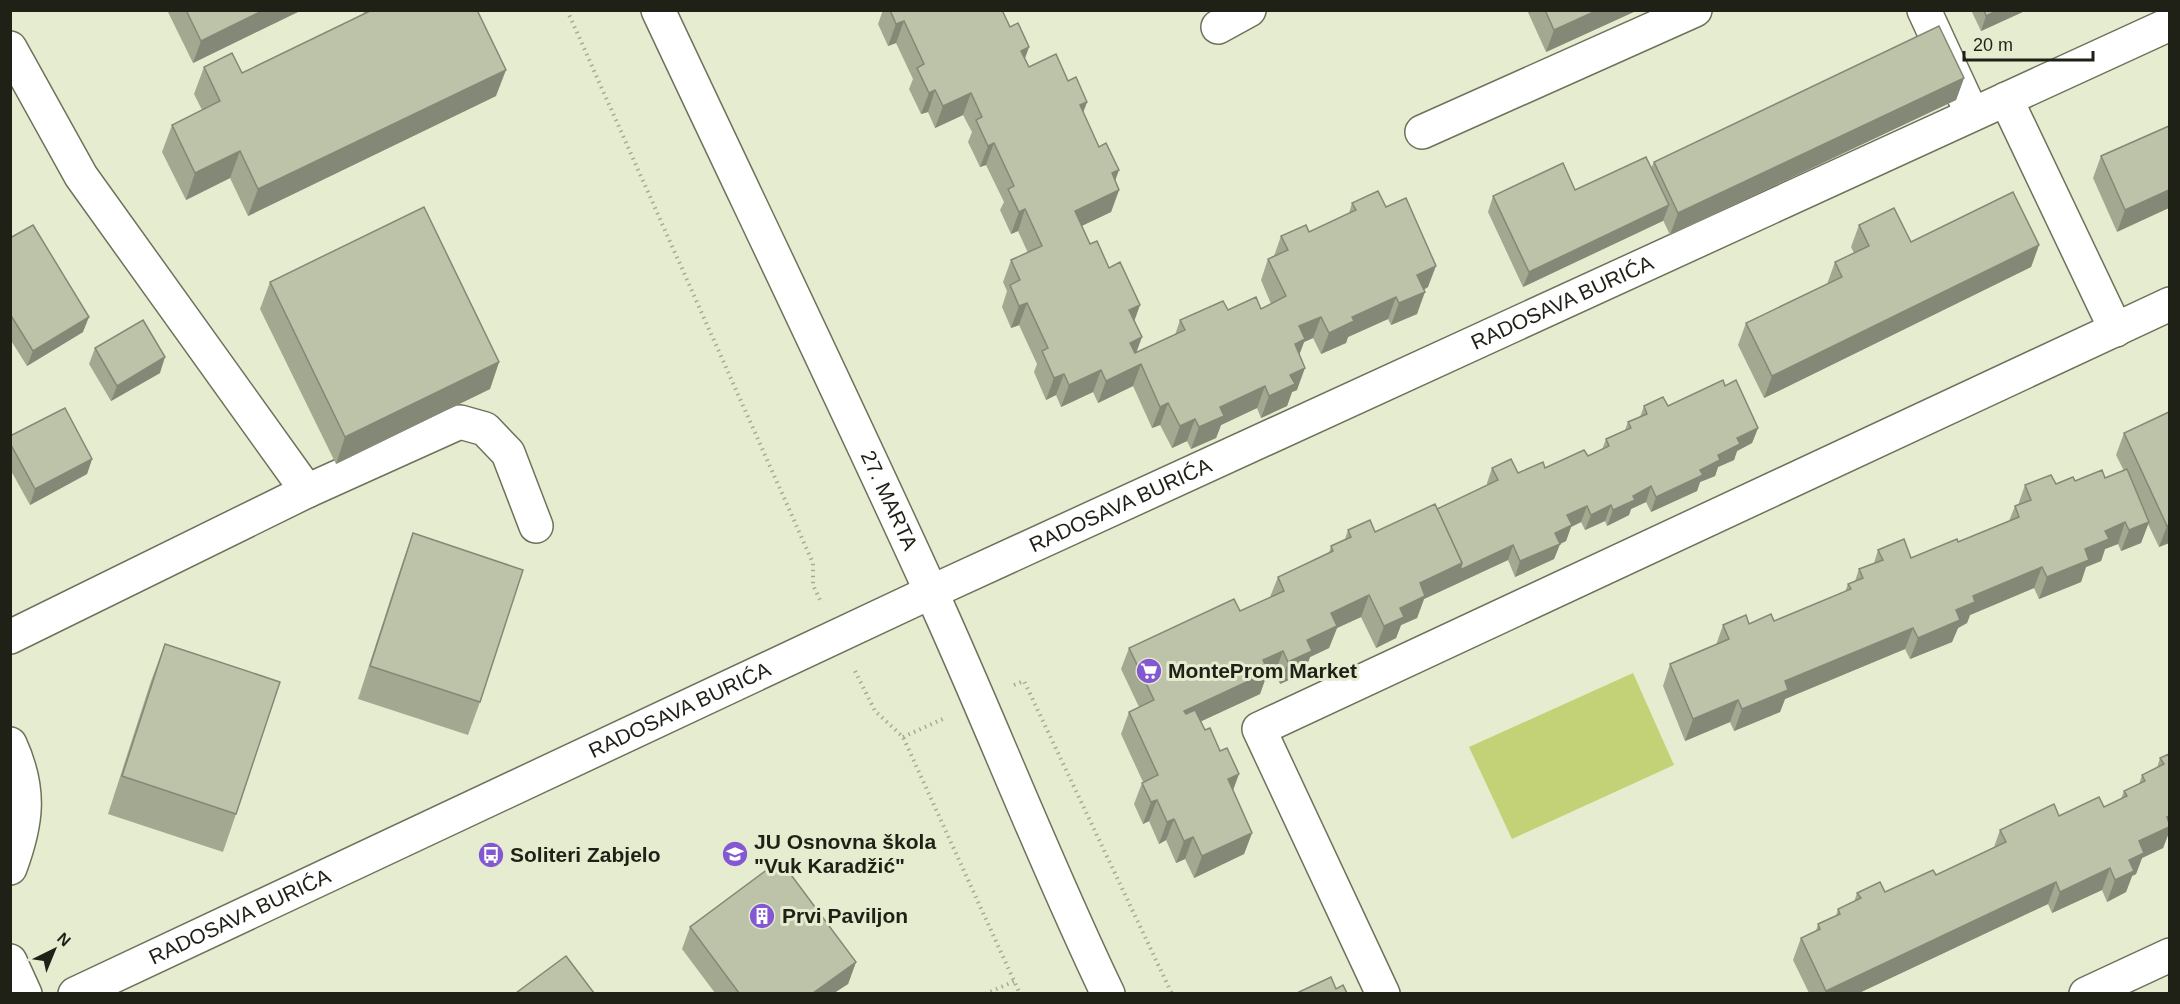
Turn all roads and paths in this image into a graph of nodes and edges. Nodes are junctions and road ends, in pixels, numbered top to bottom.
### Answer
1 (567, 10) edge
2 (658, 10) edge
3 (1249, 10) edge
4 (1695, 10) edge
5 (1924, 10) edge
6 (2169, 24) edge
7 (1218, 27) dead end
8 (10, 48) edge
9 (2006, 99) junction
10 (1972, 114) junction
11 (1422, 132) dead end
12 (2169, 304) edge
13 (2116, 330) junction
14 (307, 491) junction
15 (536, 526) dead end
16 (813, 563) dead end
17 (931, 592) junction
18 (10, 637) edge
19 (1024, 681) dead end
20 (903, 737) dead end
21 (10, 744) edge
22 (10, 868) edge
23 (2169, 955) edge
24 (10, 961) edge
25 (1015, 981) junction
26 (26, 993) edge
27 (75, 993) edge
28 (985, 993) edge
29 (1020, 993) edge
30 (1108, 993) edge
31 (1172, 993) edge
32 (1383, 993) edge
33 (2086, 993) edge

1 - 16 path
2 - 17 street, 27. MARTA
3 - 7 street
4 - 11 street
5 - 10 street
6 - 9 street, RADOSAVA BURIĆA
8 - 14 street
9 - 10 street, RADOSAVA BURIĆA
9 - 13 street
10 - 17 street, RADOSAVA BURIĆA
12 - 13 street
13 - 32 street
14 - 15 street
14 - 18 street
17 - 27 street, RADOSAVA BURIĆA
17 - 30 street, 27. MARTA
19 - 31 path
20 - 25 path
21 - 22 street
23 - 33 street
24 - 26 street
25 - 28 path
25 - 29 path

